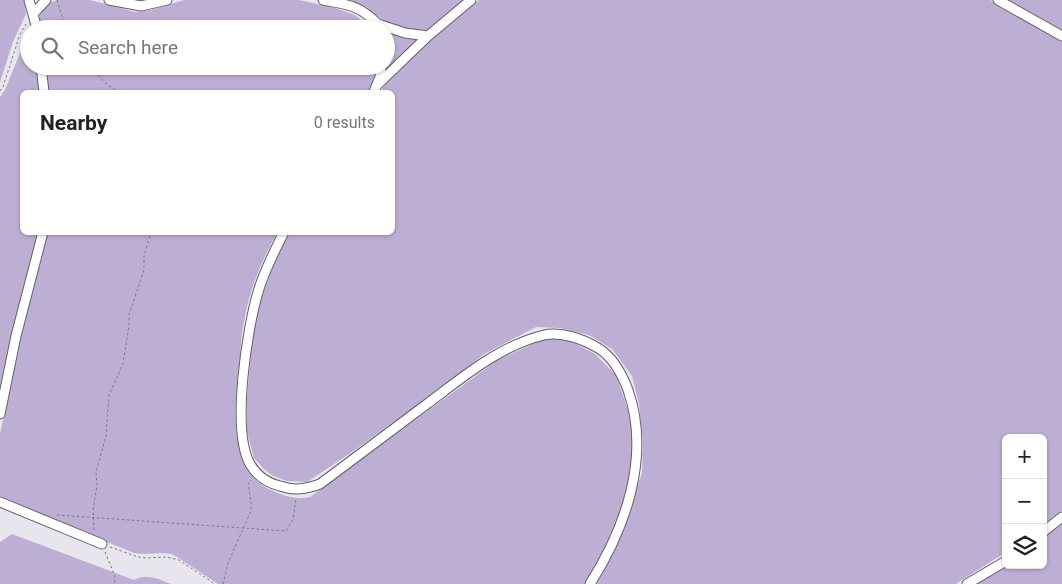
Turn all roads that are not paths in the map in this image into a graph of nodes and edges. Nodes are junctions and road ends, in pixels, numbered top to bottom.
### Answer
1 (29, 0) edge
2 (46, 0) edge
3 (110, 0) edge
4 (167, 0) edge
5 (323, 0) edge
6 (471, 0) edge
7 (998, 0) edge
8 (34, 13) junction
9 (35, 20) edge
10 (373, 20) edge
11 (395, 30) edge
12 (428, 36) junction
13 (1062, 36) edge
14 (395, 69) edge
15 (42, 75) edge
16 (379, 75) edge
17 (389, 75) edge
18 (375, 89) edge
19 (44, 90) edge
20 (42, 235) edge
21 (282, 235) edge
22 (0, 414) edge
23 (0, 502) edge
24 (1062, 517) edge
25 (1047, 529) edge
26 (102, 544) road end
27 (1002, 563) edge
28 (590, 584) edge
29 (967, 584) edge

1 - 8 street
2 - 8 street
3 - 4 street
5 - 10 street
6 - 12 street
7 - 13 street
8 - 9 street
11 - 12 street
12 - 14 street
15 - 19 street
16 - 18 street
17 - 18 street
20 - 22 street
21 - 28 street
23 - 26 street
24 - 25 street
27 - 29 street

